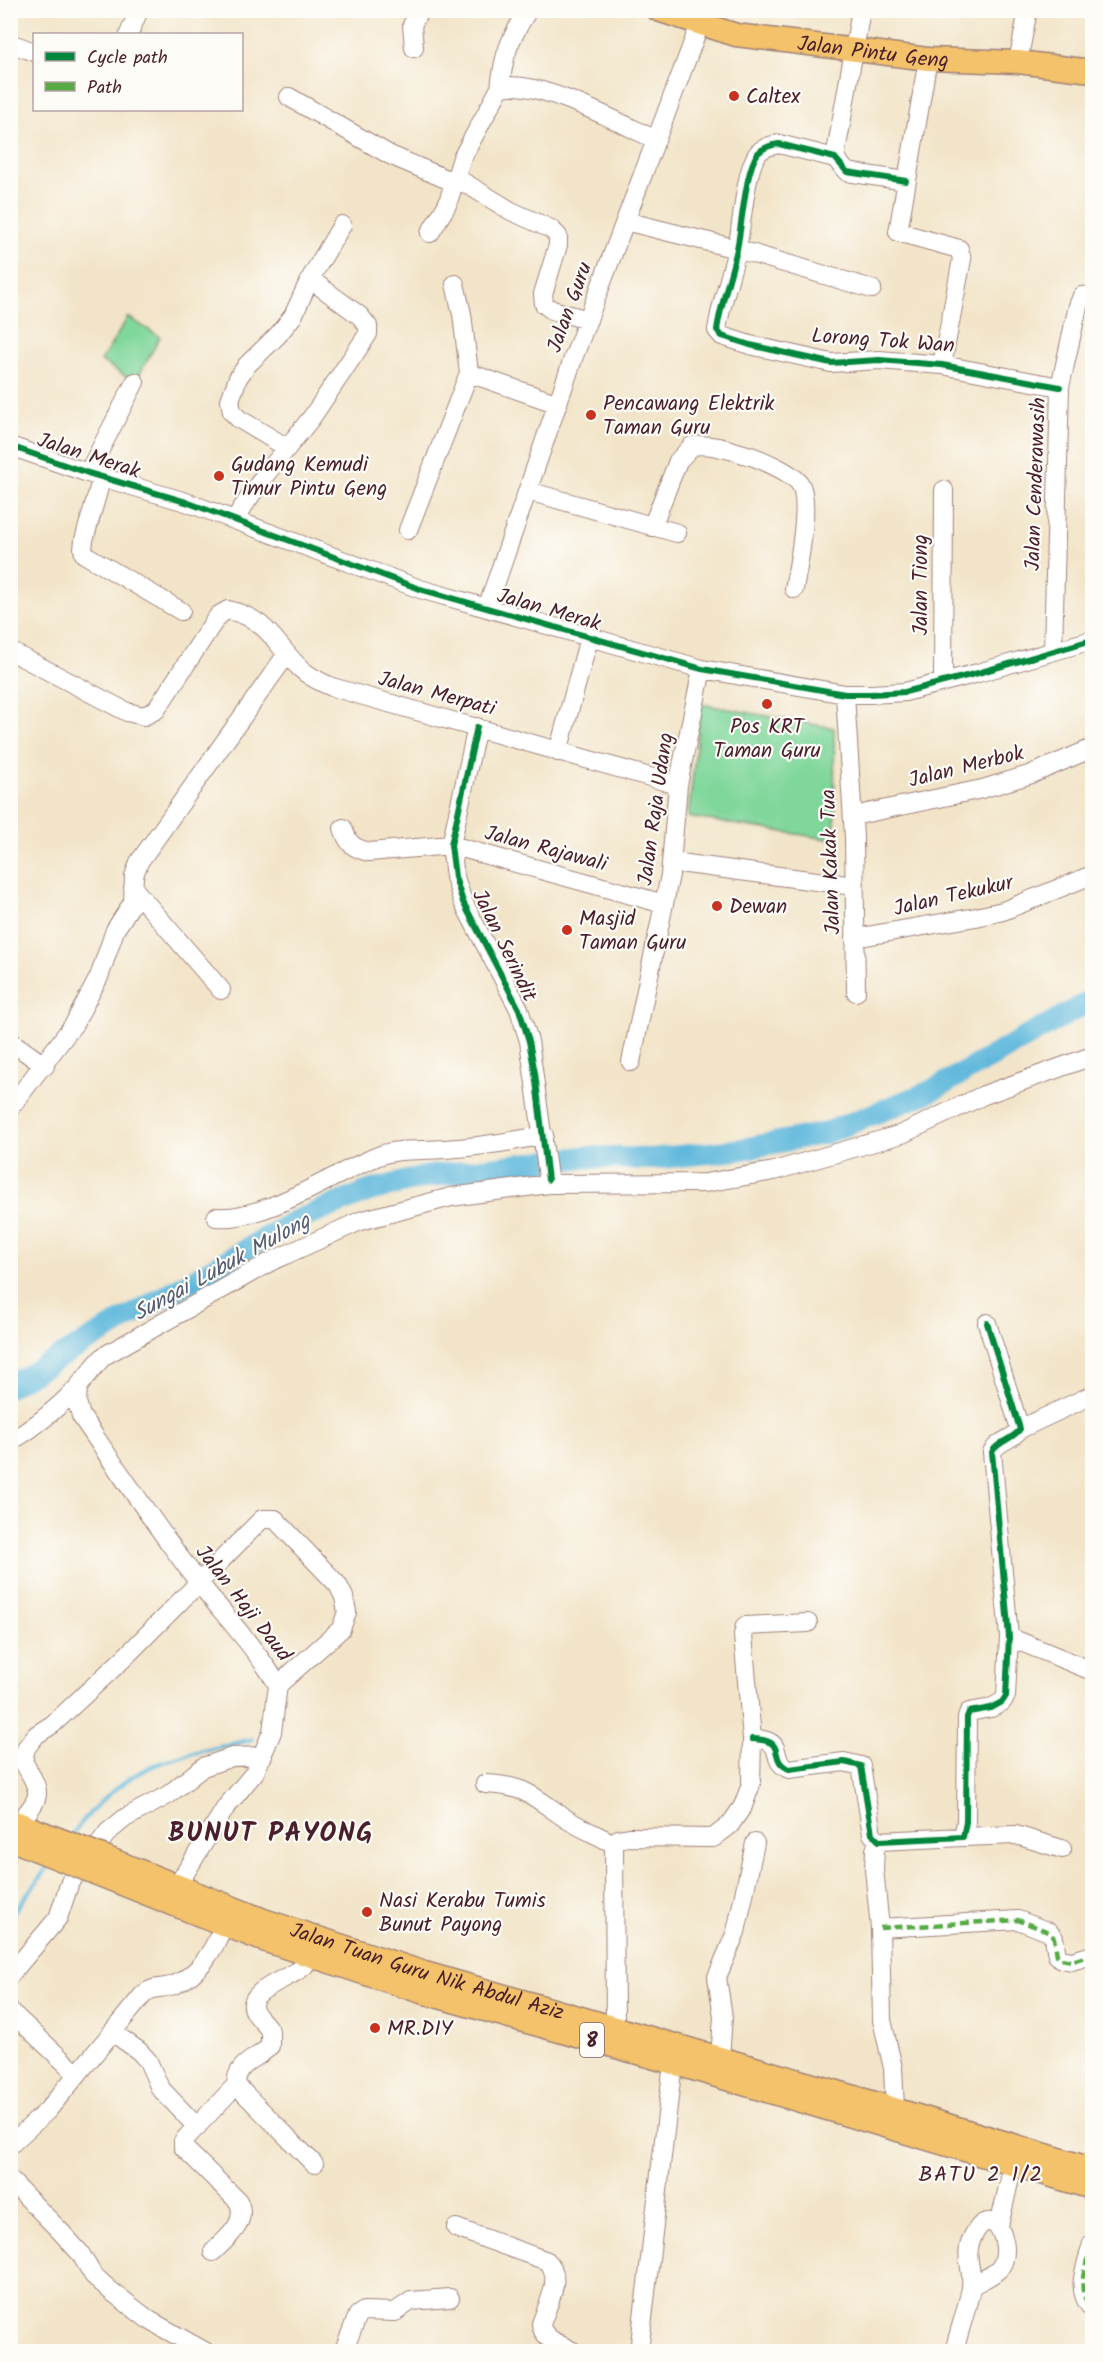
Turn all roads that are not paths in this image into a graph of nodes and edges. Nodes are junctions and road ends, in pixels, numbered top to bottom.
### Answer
1 (139, 10) edge
2 (420, 10) edge
3 (528, 10) edge
4 (658, 10) edge
5 (861, 10) edge
6 (1028, 10) edge
7 (700, 24) junction
8 (129, 33) edge
9 (10, 43) edge
10 (414, 48) dead end
11 (33, 51) edge
12 (854, 51) junction
13 (928, 59) junction
14 (1018, 62) junction
15 (1092, 71) edge
16 (505, 87) junction
17 (289, 97) dead end
18 (654, 139) junction
19 (835, 158) junction
20 (454, 180) junction
21 (906, 181) junction
22 (624, 221) junction
23 (342, 225) dead end
24 (430, 233) dead end
25 (736, 249) junction
26 (310, 279) junction
27 (455, 284) dead end
28 (872, 289) dead end
29 (1089, 292) edge
30 (588, 320) junction
31 (942, 365) junction
32 (469, 373) junction
33 (135, 382) dead end
34 (1060, 387) junction
35 (558, 404) junction
36 (10, 446) edge
37 (286, 447) junction
38 (95, 475) junction
39 (944, 490) dead end
40 (528, 491) junction
41 (234, 520) junction
42 (652, 526) junction
43 (408, 531) dead end
44 (677, 533) dead end
45 (794, 590) dead end
46 (488, 608) junction
47 (181, 611) dead end
48 (589, 638) junction
49 (1092, 639) edge
50 (1053, 650) junction
51 (10, 651) edge
52 (287, 654) junction
53 (702, 669) junction
54 (943, 681) junction
55 (845, 694) junction
56 (477, 727) junction
57 (1088, 750) dead end
58 (558, 752) junction
59 (678, 785) junction
60 (853, 816) junction
61 (343, 828) dead end
62 (451, 845) junction
63 (672, 862) junction
64 (1092, 875) edge
65 (854, 886) junction
66 (134, 888) junction
67 (664, 904) junction
68 (855, 939) junction
69 (221, 990) dead end
70 (856, 992) dead end
71 (10, 1041) edge
72 (1092, 1056) edge
73 (631, 1062) dead end
74 (45, 1065) junction
75 (10, 1108) edge
76 (544, 1139) junction
77 (549, 1182) junction
78 (216, 1216) dead end
79 (987, 1323) dead end
80 (78, 1387) junction
81 (1092, 1395) edge
82 (1020, 1429) junction
83 (10, 1442) edge
84 (199, 1583) junction
85 (808, 1623) dead end
86 (1009, 1637) junction
87 (1092, 1671) edge
88 (278, 1685) junction
89 (752, 1739) junction
90 (263, 1756) junction
91 (484, 1784) dead end
92 (13, 1827) edge
93 (963, 1837) junction
94 (879, 1841) junction
95 (755, 1843) dead end
96 (614, 1844) junction
97 (1062, 1848) dead end
98 (101, 1865) junction
99 (177, 1886) junction
100 (224, 1924) junction
101 (880, 1928) junction
102 (310, 1955) junction
103 (1092, 1955) edge
104 (10, 1975) edge
105 (437, 1976) junction
106 (451, 1999) junction
107 (10, 2011) edge
108 (615, 2026) junction
109 (112, 2031) junction
110 (720, 2058) junction
111 (673, 2063) junction
112 (77, 2074) junction
113 (236, 2085) junction
114 (895, 2109) junction
115 (197, 2127) junction
116 (10, 2145) edge
117 (314, 2164) dead end
118 (1013, 2165) junction
119 (1092, 2169) edge
120 (10, 2180) edge
121 (1092, 2188) edge
122 (999, 2226) junction
123 (456, 2228) dead end
124 (1092, 2244) edge
125 (213, 2252) dead end
126 (971, 2286) junction
127 (450, 2298) dead end
128 (1092, 2309) edge
129 (644, 2350) edge
130 (206, 2352) edge
131 (343, 2352) edge
132 (574, 2352) edge
133 (954, 2352) edge

1 - 8 street
2 - 10 street
3 - 16 street
4 - 7 main road, Jalan Pintu Geng
5 - 12 street
6 - 14 street
7 - 12 main road, Jalan Pintu Geng
7 - 18 street, Jalan Guru
9 - 11 street
12 - 13 main road, Jalan Pintu Geng
12 - 19 street
13 - 14 main road, Jalan Pintu Geng
13 - 21 street
14 - 15 main road, Jalan Pintu Geng
16 - 18 street
16 - 20 street
17 - 20 street
18 - 22 street, Jalan Guru
19 - 21 street
19 - 25 street
20 - 24 street
20 - 30 street
21 - 31 street
22 - 25 street
22 - 30 street, Jalan Guru
23 - 26 street
25 - 28 street
25 - 31 street, Lorong Tok Wan
26 - 37 street
26 - 37 street
27 - 32 street
29 - 34 street, Jalan Cenderawasih
30 - 35 street, Jalan Guru
31 - 34 street, Lorong Tok Wan
32 - 35 street
32 - 43 street
33 - 38 street
34 - 50 street, Jalan Cenderawasih
35 - 40 street, Jalan Guru
36 - 38 street, Jalan Merak
37 - 41 street
38 - 41 street, Jalan Merak
38 - 47 street
39 - 54 street, Jalan Tiong
40 - 42 street
40 - 46 street, Jalan Guru
41 - 46 street, Jalan Merak
42 - 44 street
42 - 45 street
46 - 48 street, Jalan Merak
48 - 53 street, Jalan Merak
48 - 58 street
49 - 50 street, Jalan Merak
50 - 54 street, Jalan Merak
51 - 52 street, Jalan Merpati
52 - 56 street, Jalan Merpati
52 - 66 street
53 - 55 street, Jalan Merak
53 - 59 street, Jalan Raja Udang
54 - 55 street, Jalan Merak
55 - 60 street, Jalan Kakak Tua
56 - 58 street, Jalan Merpati
56 - 62 street, Jalan Serindit
57 - 60 street, Jalan Merbok
58 - 59 street, Jalan Merpati
59 - 63 street, Jalan Raja Udang
60 - 65 street, Jalan Kakak Tua
61 - 62 street
62 - 67 street, Jalan Rajawali
62 - 76 street, Jalan Serindit
63 - 65 street
63 - 67 street, Jalan Raja Udang
64 - 68 street, Jalan Tekukur
65 - 68 street, Jalan Kakak Tua
66 - 69 street
66 - 74 street
67 - 73 street, Jalan Raja Udang
68 - 70 street, Jalan Kakak Tua
71 - 74 street
72 - 77 street
74 - 75 street
76 - 77 street, Jalan Serindit
76 - 78 street
77 - 80 street
79 - 82 street
80 - 83 street
80 - 84 street, Jalan Haji Daud
81 - 82 street
82 - 86 street
84 - 88 street, Jalan Haji Daud
84 - 88 street
84 - 92 street
85 - 89 street
86 - 87 street
86 - 93 street
88 - 90 street, Jalan Haji Daud
89 - 94 street
89 - 96 street
90 - 99 street, Jalan Haji Daud
90 - 104 street
91 - 96 street
92 - 98 main road, Jalan Tuan Guru Nik Abdul Aziz / 8, bridge
93 - 94 street
93 - 97 street
94 - 101 street
95 - 110 street
96 - 108 street
98 - 99 main road, Jalan Tuan Guru Nik Abdul Aziz / 8
98 - 100 main road, Jalan Tuan Guru Nik Abdul Aziz / 8
99 - 105 main road, Jalan Tuan Guru Nik Abdul Aziz / 8
100 - 102 main road, Jalan Tuan Guru Nik Abdul Aziz / 8
100 - 109 street
101 - 103 street
101 - 114 street
102 - 106 main road, Jalan Tuan Guru Nik Abdul Aziz / 8
102 - 113 street
105 - 106 main road
105 - 108 main road, Jalan Tuan Guru Nik Abdul Aziz / 8
106 - 111 main road, Jalan Tuan Guru Nik Abdul Aziz / 8
107 - 112 street
108 - 110 main road, Jalan Tuan Guru Nik Abdul Aziz / 8
109 - 112 street
109 - 115 street
110 - 114 main road, Jalan Tuan Guru Nik Abdul Aziz / 8
111 - 118 main road, Jalan Tuan Guru Nik Abdul Aziz / 8
111 - 129 street
112 - 116 street
113 - 115 street
113 - 117 street
114 - 119 main road, Jalan Tuan Guru Nik Abdul Aziz / 8
115 - 125 street
118 - 121 main road, Jalan Tuan Guru Nik Abdul Aziz / 8
118 - 122 street
120 - 130 street
122 - 126 street
122 - 126 street
123 - 132 street
124 - 128 street
126 - 133 street
127 - 131 street

